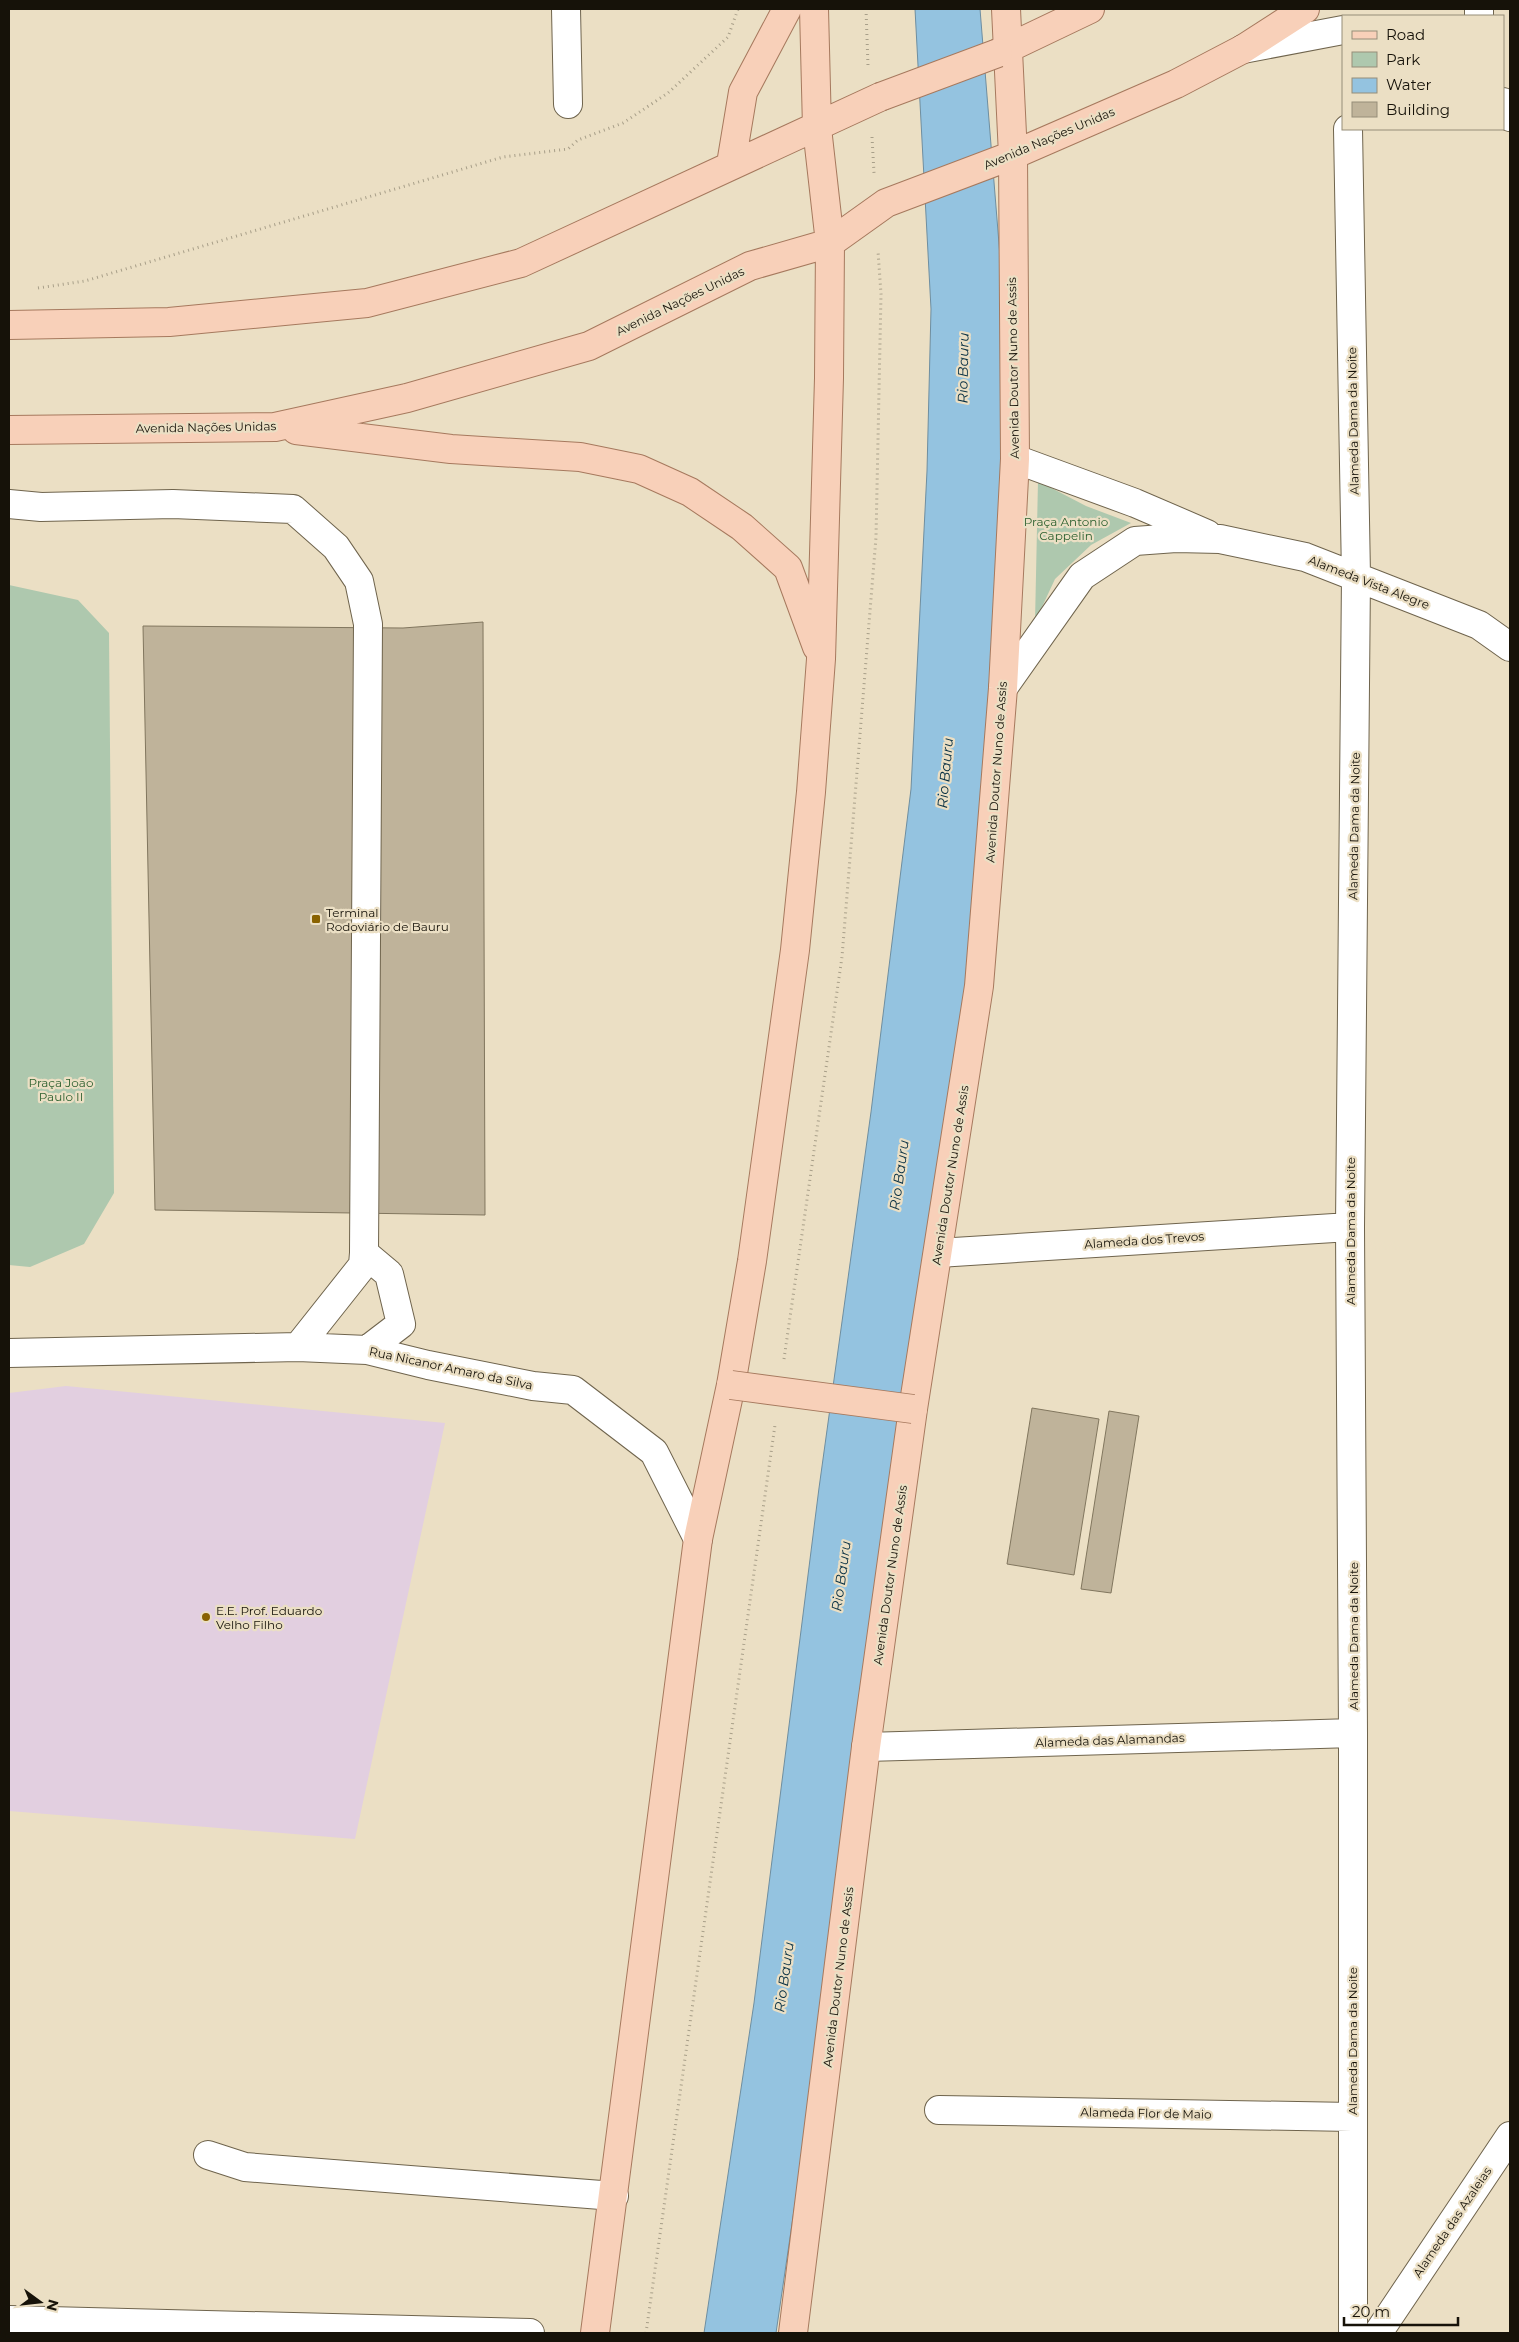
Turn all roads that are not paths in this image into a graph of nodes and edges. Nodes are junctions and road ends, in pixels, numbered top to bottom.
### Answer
1 (566, 9) edge
2 (786, 9) edge
3 (814, 9) edge
4 (1006, 9) edge
5 (1090, 9) edge
6 (1305, 9) edge
7 (1342, 30) edge
8 (1243, 49) junction
9 (1004, 51) junction
10 (568, 104) dead end
11 (1504, 104) edge
12 (1510, 117) edge
13 (817, 128) junction
14 (1348, 130) edge
15 (1003, 158) junction
16 (731, 164) junction
17 (830, 243) junction
18 (9, 325) edge
19 (275, 428) junction
20 (9, 430) edge
21 (1015, 459) junction
22 (9, 504) edge
23 (1220, 539) junction
24 (1356, 576) junction
25 (1510, 646) edge
26 (821, 659) junction
27 (1003, 688) junction
28 (1350, 1227) junction
29 (364, 1253) junction
30 (938, 1253) junction
31 (298, 1347) junction
32 (367, 1350) junction
33 (9, 1353) edge
34 (731, 1385) junction
35 (913, 1408) junction
36 (698, 1539) junction
37 (1353, 1733) junction
38 (866, 1747) junction
39 (939, 2110) dead end
40 (1352, 2117) junction
41 (1510, 2136) edge
42 (208, 2155) dead end
43 (614, 2196) junction
44 (9, 2320) edge
45 (530, 2333) edge
46 (595, 2333) edge
47 (793, 2333) edge
48 (1353, 2333) edge
49 (1378, 2333) edge

1 - 10 street
2 - 16 main road
3 - 13 main road
4 - 9 main road, Avenida Doutor Nuno de Assis
5 - 9 main road
6 - 8 main road, Avenida Nações Unidas
7 - 8 street
8 - 15 main road, Avenida Nações Unidas
9 - 13 main road, bridge
9 - 15 main road, Avenida Doutor Nuno de Assis
11 - 12 street
13 - 16 main road
13 - 17 main road
14 - 24 street, Alameda Dama da Noite
15 - 17 main road, Avenida Nações Unidas
15 - 21 main road, Avenida Doutor Nuno de Assis
16 - 18 main road
17 - 19 main road, Avenida Nações Unidas
17 - 26 main road
19 - 20 main road, Avenida Nações Unidas
19 - 26 main road
21 - 23 street
21 - 27 main road, Avenida Doutor Nuno de Assis
22 - 29 street
23 - 24 street, Alameda Vista Alegre
23 - 27 street
24 - 25 street, Alameda Vista Alegre
24 - 28 street, Alameda Dama da Noite
26 - 34 main road
27 - 30 main road, Avenida Doutor Nuno de Assis
28 - 30 street, Alameda dos Trevos
28 - 37 street, Alameda Dama da Noite
29 - 31 street
29 - 32 street
30 - 35 main road, Avenida Doutor Nuno de Assis
31 - 32 street, Rua Nicanor Amaro da Silva
31 - 33 street, Rua Nicanor Amaro da Silva
32 - 36 street, Rua Nicanor Amaro da Silva
34 - 35 main road, bridge
34 - 36 main road
35 - 38 main road, Avenida Doutor Nuno de Assis
36 - 43 main road
37 - 38 street, Alameda das Alamandas
37 - 40 street, Alameda Dama da Noite
38 - 47 main road, Avenida Doutor Nuno de Assis
39 - 40 street, Alameda Flor de Maio
40 - 48 street, Alameda Dama da Noite
41 - 49 street, Alameda das Azaleias
42 - 43 street
43 - 46 main road
44 - 45 street

